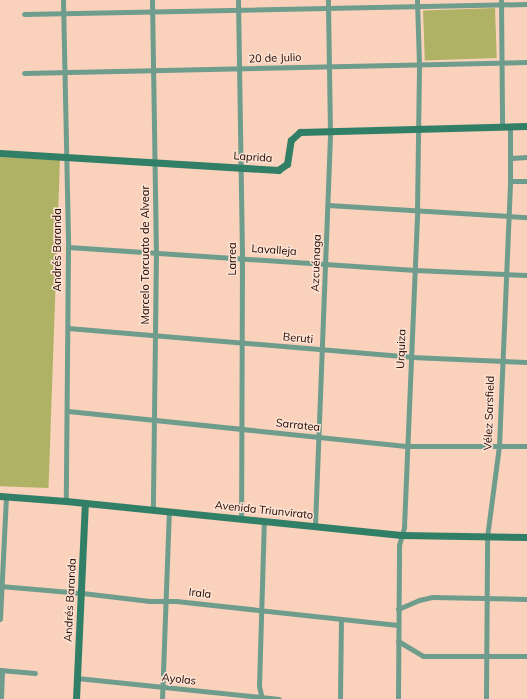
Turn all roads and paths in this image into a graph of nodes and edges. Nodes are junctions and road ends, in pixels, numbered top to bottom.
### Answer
1 (63, 0) edge
2 (152, 0) edge
3 (238, 0) edge
4 (328, 0) edge
5 (501, 2) edge
6 (417, 3) edge
7 (527, 4) edge
8 (328, 7) junction
9 (239, 9) junction
10 (153, 11) junction
11 (64, 12) junction
12 (24, 14) dead end
13 (502, 62) junction
14 (527, 62) edge
15 (419, 64) junction
16 (329, 66) junction
17 (154, 69) junction
18 (241, 69) junction
19 (65, 71) junction
20 (24, 74) dead end
21 (527, 126) edge
22 (506, 127) junction
23 (419, 130) junction
24 (330, 132) junction
25 (0, 153) edge
26 (67, 157) junction
27 (527, 157) edge
28 (510, 158) junction
29 (155, 162) junction
30 (241, 167) junction
31 (510, 181) junction
32 (527, 181) edge
33 (328, 205) junction
34 (417, 211) junction
35 (508, 216) junction
36 (527, 217) edge
37 (68, 247) junction
38 (156, 252) junction
39 (242, 258) junction
40 (326, 264) junction
41 (415, 270) junction
42 (505, 274) junction
43 (527, 275) edge
44 (68, 328) junction
45 (155, 335) junction
46 (241, 343) junction
47 (323, 350) junction
48 (411, 358) junction
49 (501, 361) junction
50 (527, 362) edge
51 (68, 411) junction
52 (153, 420) junction
53 (240, 429) junction
54 (319, 437) junction
55 (408, 446) junction
56 (498, 446) junction
57 (527, 446) edge
58 (3, 496) edge
59 (66, 501) junction
60 (85, 503) junction
61 (153, 510) junction
62 (169, 512) junction
63 (241, 518) junction
64 (264, 521) junction
65 (315, 526) junction
66 (401, 535) junction
67 (487, 537) junction
68 (527, 537) edge
69 (1, 586) edge
70 (82, 593) junction
71 (486, 598) junction
72 (527, 598) edge
73 (167, 602) junction
74 (261, 609) junction
75 (398, 609) junction
76 (0, 619) edge
77 (341, 619) junction
78 (398, 625) junction
79 (398, 641) junction
80 (485, 656) junction
81 (527, 656) edge
82 (1, 670) edge
83 (35, 673) dead end
84 (77, 678) junction
85 (163, 687) junction
86 (262, 698) edge
87 (2, 699) edge
88 (76, 699) edge
89 (162, 699) edge
90 (279, 699) edge
91 (340, 699) edge
92 (398, 699) edge
93 (486, 699) edge

1 - 11 street, Andrés Baranda
2 - 10 street, Marcelo Torcuato de Alvear
3 - 9 street, Larrea
4 - 8 street, Azcuénaga
5 - 6 street
5 - 7 street
5 - 13 street, Vélez Sarsfield
6 - 8 street
6 - 15 street, Urquiza
8 - 9 street
8 - 16 street, Azcuénaga
9 - 10 street
9 - 18 street, Larrea
10 - 11 street
10 - 17 street, Marcelo Torcuato de Alvear
11 - 12 street
11 - 19 street, Andrés Baranda
13 - 14 street, 20 de Julio
13 - 15 street, 20 de Julio
13 - 22 street, Vélez Sarsfield
15 - 16 street, 20 de Julio
15 - 23 street, Urquiza
16 - 18 street, 20 de Julio
16 - 24 street, Azcuénaga
17 - 18 street, 20 de Julio
17 - 19 street, 20 de Julio
17 - 29 street, Marcelo Torcuato de Alvear
18 - 30 street, Larrea
19 - 20 street, 20 de Julio
19 - 26 street, Andrés Baranda
21 - 22 street, Laprida
22 - 23 street, Laprida
22 - 28 street, Vélez Sarsfield
23 - 24 street, Laprida
23 - 34 street, Urquiza
24 - 30 street, Laprida
24 - 33 street, Azcuénaga
25 - 26 street, Laprida
26 - 29 street, Laprida
26 - 37 street, Andrés Baranda
27 - 28 street
28 - 31 street, Vélez Sarsfield
29 - 30 street, Laprida
29 - 38 street, Marcelo Torcuato de Alvear
30 - 39 street, Larrea
31 - 32 street
31 - 35 street, Vélez Sarsfield
33 - 34 street
33 - 40 street, Azcuénaga
34 - 35 street
34 - 41 street, Urquiza
35 - 36 street
35 - 42 street, Vélez Sarsfield
37 - 38 street, Lavalleja
37 - 44 street, Andrés Baranda
38 - 39 street, Lavalleja
38 - 45 street, Marcelo Torcuato de Alvear
39 - 40 street, Lavalleja
39 - 46 street, Larrea
40 - 41 street, Lavalleja
40 - 47 street, Azcuénaga
41 - 42 street, Lavalleja
41 - 48 street, Urquiza
42 - 43 street, Lavalleja
42 - 49 street, Vélez Sarsfield
44 - 45 street, Beruti
44 - 51 street, Andrés Baranda
45 - 46 street, Beruti
45 - 52 street, Marcelo Torcuato de Alvear
46 - 47 street, Beruti
46 - 53 street, Larrea
47 - 48 street, Beruti
47 - 54 street, Azcuénaga
48 - 49 street, Beruti
48 - 55 street, Urquiza
49 - 50 street, Beruti
49 - 56 street, Vélez Sarsfield
51 - 52 street, Sarratea
51 - 59 street, Andrés Baranda
52 - 53 street, Sarratea
52 - 61 street, Marcelo Torcuato de Alvear
53 - 54 street, Sarratea
53 - 63 street, Larrea
54 - 55 street, Sarratea
54 - 65 street, Azcuénaga
55 - 56 street, Sarratea
55 - 66 street, Urquiza
56 - 57 street, Sarratea
56 - 67 street, Vélez Sarsfield
58 - 59 street, Avenida Triunvirato
58 - 69 street
59 - 60 street, Avenida Triunvirato
60 - 61 street, Avenida Triunvirato
60 - 70 street, Andrés Baranda
61 - 62 street, Avenida Triunvirato
62 - 63 street, Avenida Triunvirato
62 - 73 street
63 - 64 street, Avenida Triunvirato
64 - 65 street, Avenida Triunvirato
64 - 74 street
65 - 66 street, Avenida Triunvirato
66 - 67 street, Avenida Triunvirato
66 - 75 street, Urquiza
67 - 68 street, Avenida Triunvirato
67 - 71 street, Vélez Sarsfield
69 - 70 street, Irala
69 - 76 street
70 - 73 street, Irala
70 - 84 street, Andrés Baranda
71 - 72 street
71 - 75 street
71 - 80 street, Vélez Sarsfield
73 - 74 street, Irala
73 - 85 street
74 - 77 street, Irala
74 - 86 street
75 - 78 street, Urquiza
77 - 78 street, Irala
77 - 91 street
78 - 79 street, Urquiza
79 - 80 street
79 - 92 street, Urquiza
80 - 81 street
80 - 93 street, Vélez Sarsfield
82 - 83 street
82 - 87 street
84 - 85 street, Ayolas
84 - 88 street, Andrés Baranda
85 - 86 street, Ayolas
85 - 89 street
86 - 90 street, Ayolas

